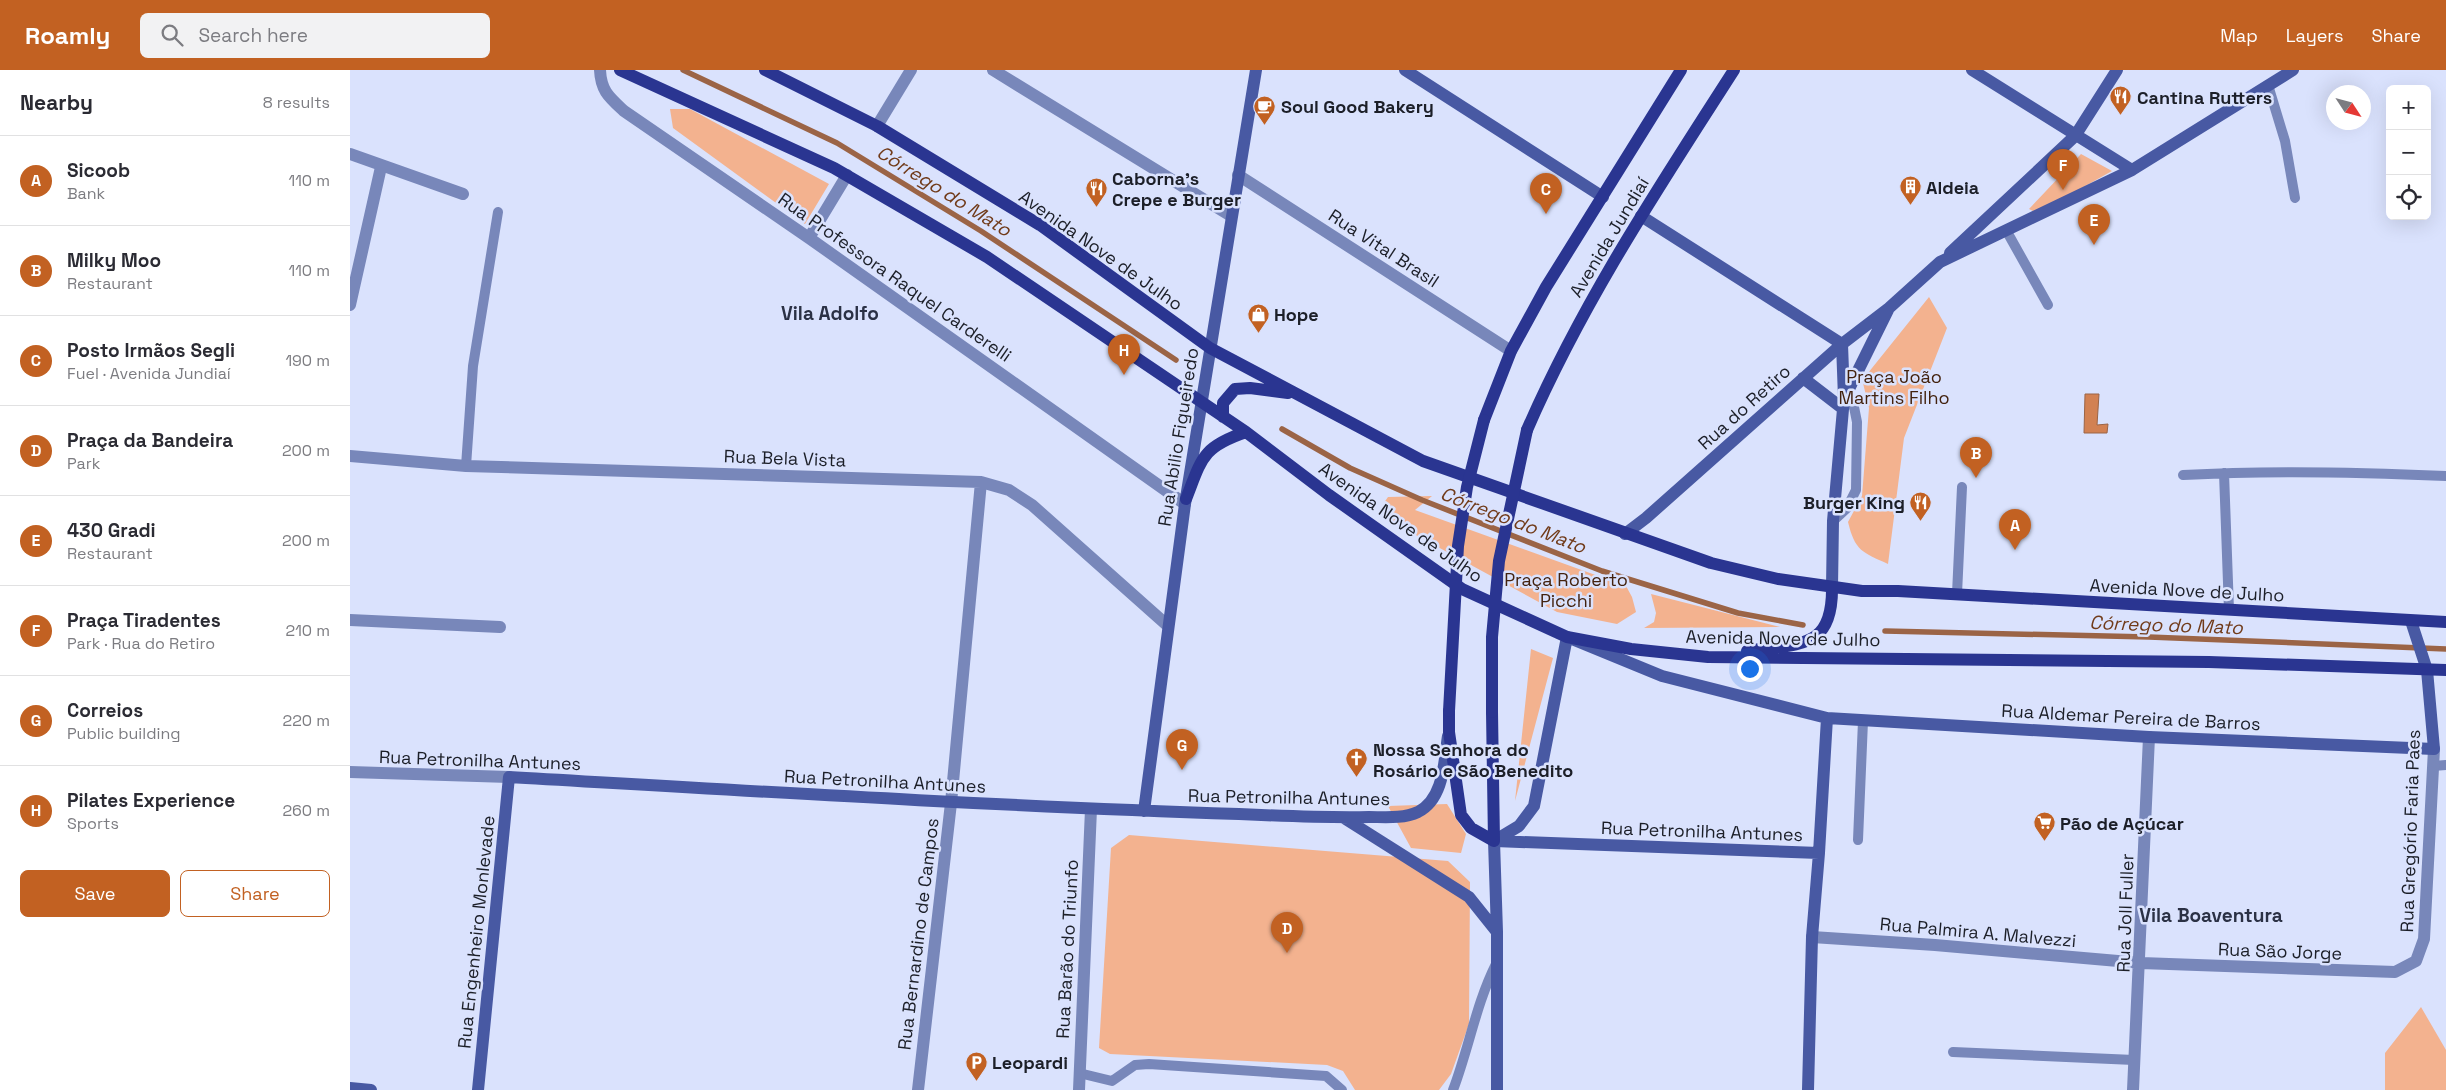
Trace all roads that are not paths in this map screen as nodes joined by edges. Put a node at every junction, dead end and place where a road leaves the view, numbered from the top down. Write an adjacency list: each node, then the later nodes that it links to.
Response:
1 (600, 70): 28 (street, Rua Professora Raquel Carderelli)
2 (620, 70): 20 (main road, Avenida Nove de Julho)
3 (764, 70): 14 (main road, Avenida Nove de Julho)
4 (911, 70): 14 (street)
5 (993, 70): 25 (street)
6 (1256, 70): 19 (street, Rua Abilio Figueiredo)
7 (1405, 70): 22 (street)
8 (1681, 70): 22 (main road, Avenida Jundiaí)
9 (1734, 70): 26 (main road, Avenida Jundiaí)
10 (1972, 70): 15 (street)
11 (2117, 70): 15 (street)
12 (2293, 70): 13 (street, Rua do Retiro)
13 (2268, 85): 18 (street, Rua do Retiro); 23 (lane)
14 (877, 126): 34 (main road, Avenida Nove de Julho)
15 (2075, 136): 18 (street); 29 (street)
16 (350, 154): 17 (street)
17 (381, 167): 21 (street); 30 (street)
18 (2132, 170): 27 (street, Rua do Retiro)
19 (1238, 174): 25 (street, Rua Abilio Figueiredo); 35 (street, Rua Vital Brasil)
20 (847, 175): 28 (street); 38 (main road, Avenida Nove de Julho)
21 (463, 194)
22 (1603, 197): 35 (main road, Avenida Jundiaí)
23 (2295, 198)
24 (498, 212): 43 (lane)
25 (1231, 216): 34 (street, Rua Abilio Figueiredo)
26 (1641, 216): 33 (street); 77 (main road, Avenida Jundiaí, bridge)
27 (2006, 230): 29 (street, Rua do Retiro); 31 (lane)
28 (809, 238): 49 (street, Rua Professora Raquel Carderelli)
29 (1940, 262): 32 (street, Rua do Retiro)
30 (350, 305)
31 (2048, 305)
32 (1889, 308): 33 (street, Rua do Retiro); 39 (street, Rua do Retiro)
33 (1842, 344): 36 (street, Rua do Retiro); 39 (street)
34 (1210, 348): 37 (main road, Avenida Nove de Julho); 38 (street, Rua Abilio Figueiredo)
35 (1511, 351): 66 (main road, Avenida Jundiaí, bridge)
36 (1803, 378): 39 (street); 51 (street, Rua do Retiro)
37 (1295, 394): 40 (main road); 51 (main road, Avenida Nove de Julho)
38 (1200, 403): 40 (main road, Avenida Nove de Julho); 49 (street, Rua Abilio Figueiredo)
39 (1843, 403): 50 (street); 50 (lane)
40 (1223, 418): 41 (main road, Avenida Nove de Julho)
41 (1246, 432): 49 (main road); 60 (main road, Avenida Nove de Julho)
42 (350, 456): 43 (street, Rua Bela Vista)
43 (466, 466): 47 (street, Rua Bela Vista)
44 (2224, 473): 45 (lane); 46 (lane); 54 (lane)
45 (2183, 475)
46 (2446, 476)
47 (981, 482): 58 (street, Rua Bela Vista); 72 (street, Rua Bernardino de Campos)
48 (1962, 487): 53 (lane)
49 (1186, 501): 58 (street, Rua Abilio Figueiredo)
50 (1833, 521): 52 (street)
51 (1625, 534): 52 (main road, Avenida Nove de Julho)
52 (1832, 587): 53 (main road, Avenida Nove de Julho); 61 (main road)
53 (1957, 594): 54 (main road, Avenida Nove de Julho)
54 (2229, 610): 56 (main road, Avenida Nove de Julho)
55 (350, 620): 59 (street)
56 (2411, 621): 57 (main road, Avenida Nove de Julho); 62 (street, Rua Gregório Faria Paes)
57 (2446, 622)
58 (1168, 626): 74 (street, Rua Abilio Figueiredo)
59 (500, 627)
60 (1566, 637): 61 (main road, Avenida Nove de Julho); 64 (street, Rua Aldemar Pereira de Barros); 77 (street)
61 (1708, 657): 62 (main road, Avenida Nove de Julho)
62 (2426, 668): 63 (main road, Avenida Nove de Julho); 68 (street, Rua Gregório Faria Paes)
63 (2446, 670)
64 (1827, 718): 65 (street, Rua Aldemar Pereira de Barros); 78 (street)
65 (1863, 721): 67 (street, Rua Aldemar Pereira de Barros); 76 (lane)
66 (1449, 732): 75 (street, Rua Petronilha Antunes); 77 (main road, Avenida Jundiaí)
67 (2149, 737): 68 (street, Rua Aldemar Pereira de Barros); 83 (street, Rua Joll Fuller)
68 (2434, 749): 69 (street, Rua Gregório Faria Paes)
69 (2440, 765): 81 (street, Rua Gregório Faria Paes)
70 (350, 772): 71 (street, Rua Petronilha Antunes)
71 (509, 777): 72 (street, Rua Petronilha Antunes); 90 (street, Rua Engenheiro Monlevade)
72 (951, 803): 73 (street, Rua Petronilha Antunes); 91 (street, Rua Bernardino de Campos)
73 (1091, 809): 74 (street, Rua Petronilha Antunes); 86 (street, Rua Barão do Triunfo)
74 (1144, 811): 75 (street, Rua Petronilha Antunes)
75 (1344, 818): 79 (street)
76 (1858, 840)
77 (1494, 841): 78 (street, Rua Petronilha Antunes); 79 (street)
78 (1820, 854): 80 (street)
79 (1497, 932): 82 (street)
80 (1812, 937): 83 (street, Rua Palmira A. Malvezzi); 96 (street)
81 (2416, 961): 83 (street, Rua São Jorge)
82 (1498, 962): 94 (lane); 95 (street)
83 (2141, 963): 85 (street, Rua Joll Fuller)
84 (1953, 1052): 85 (lane)
85 (2134, 1060): 97 (street, Rua Joll Fuller)
86 (1080, 1073): 87 (lane); 92 (street, Rua Barão do Triunfo)
87 (1112, 1086): 93 (lane)
88 (350, 1088): 89 (street)
89 (371, 1090)
90 (478, 1090)
91 (918, 1090)
92 (1080, 1090)
93 (1342, 1090)
94 (1453, 1090)
95 (1497, 1090)
96 (1808, 1090)
97 (2133, 1090)

